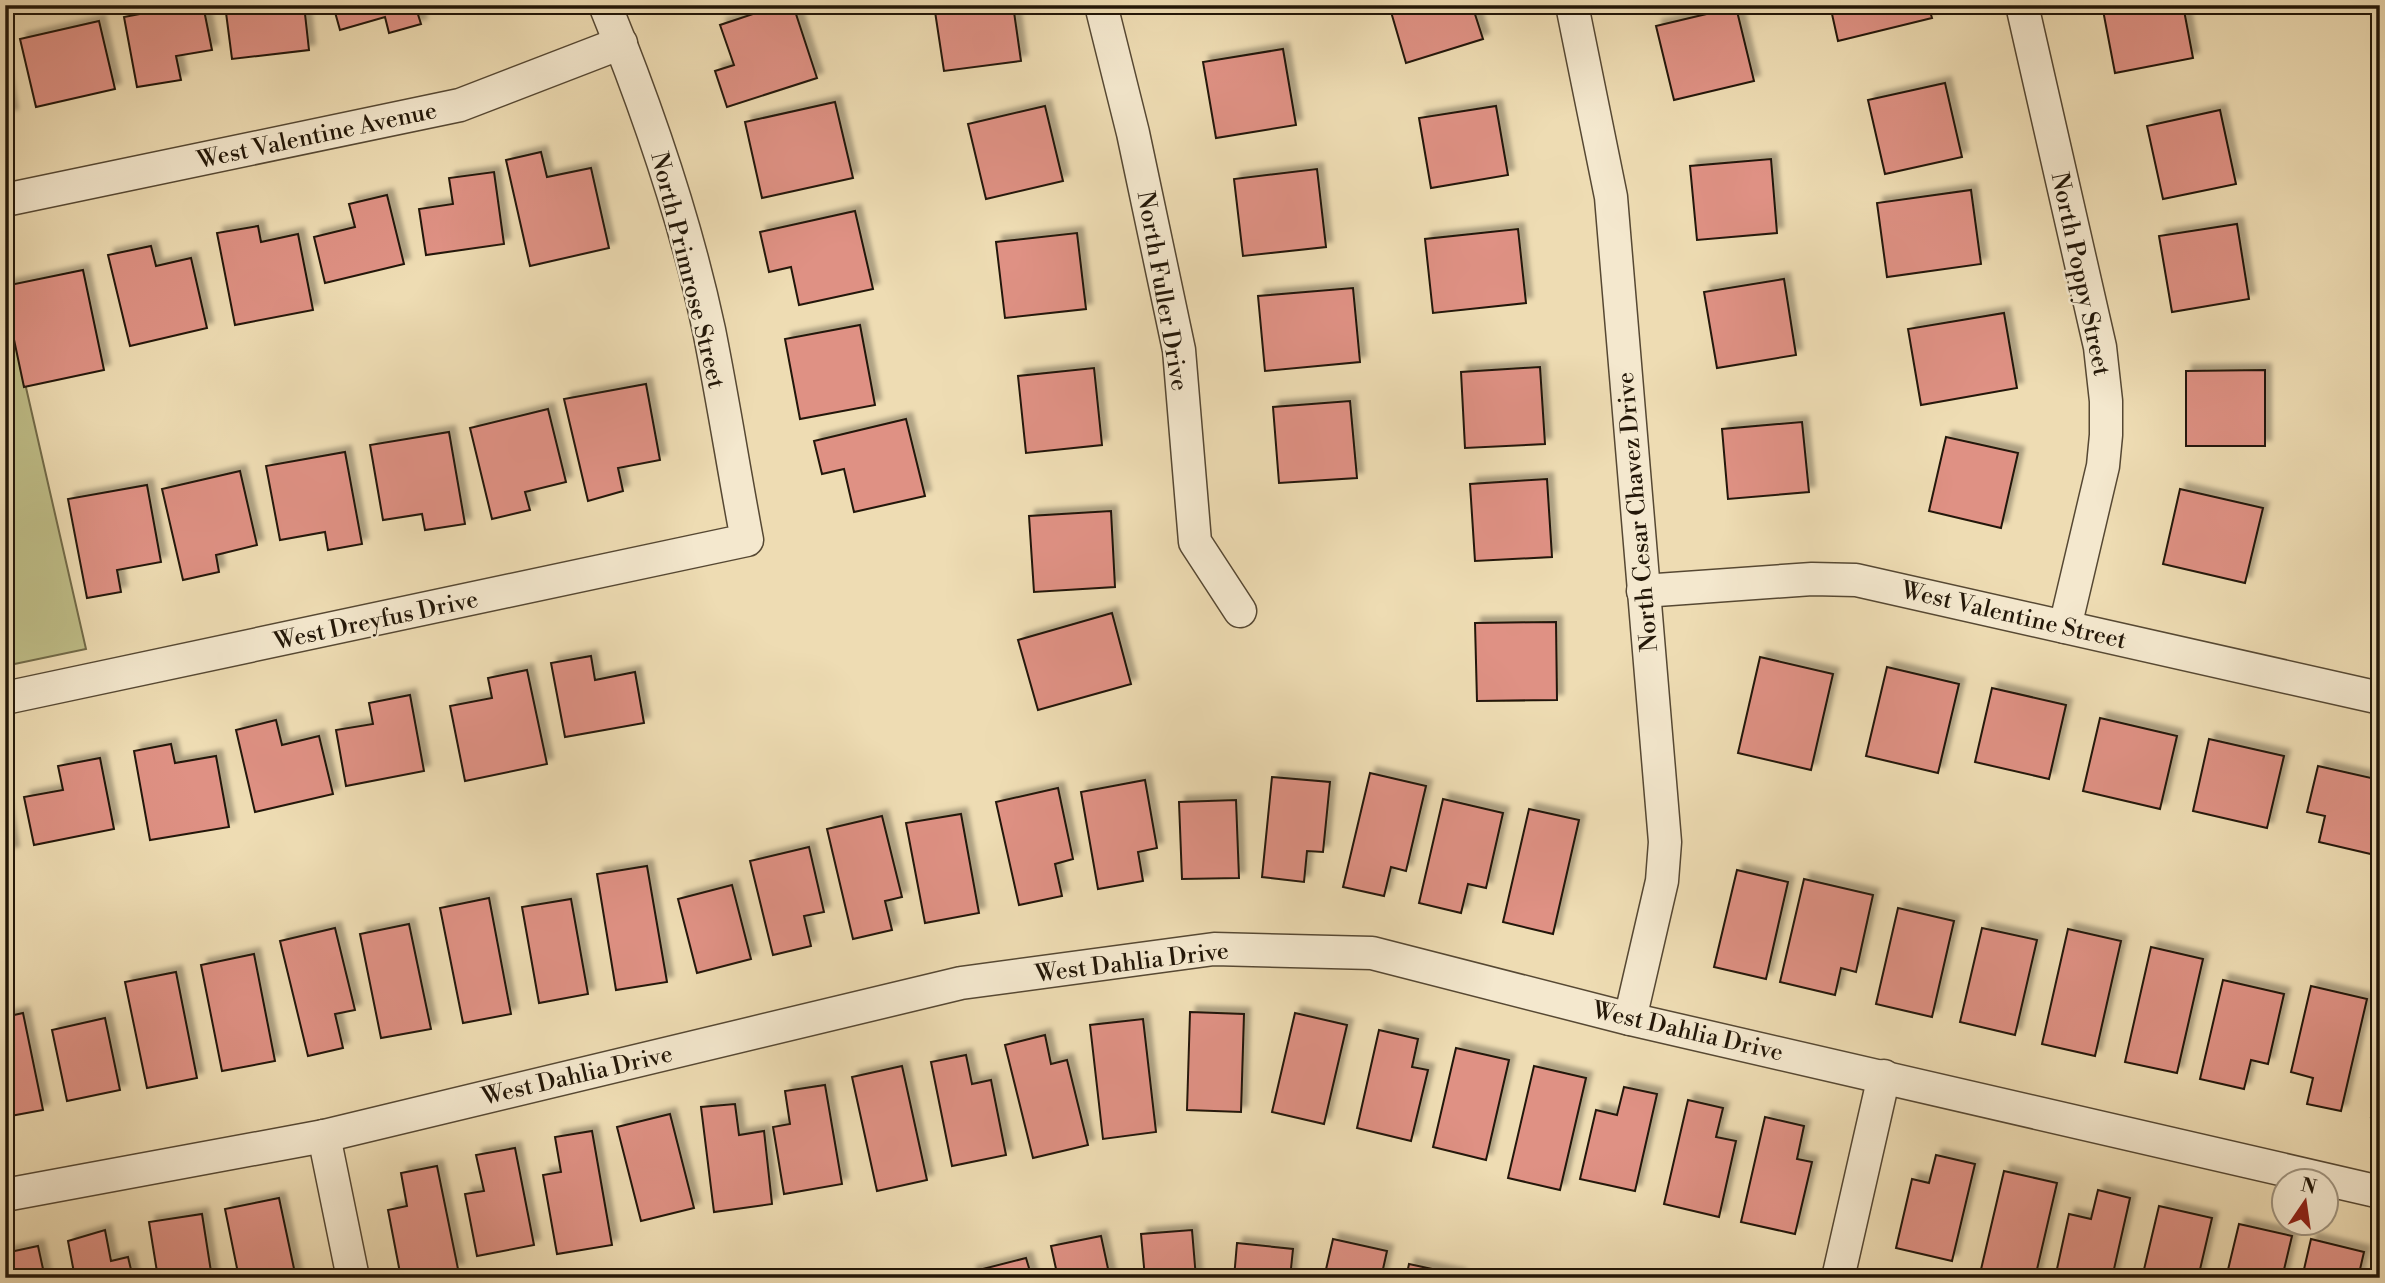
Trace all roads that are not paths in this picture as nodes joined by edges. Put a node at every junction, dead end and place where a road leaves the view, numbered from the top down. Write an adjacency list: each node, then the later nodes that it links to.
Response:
1 (605, 5): 5 (street, North Primrose Street)
2 (1101, 5): 9 (street, North Fuller Drive)
3 (1572, 5): 8 (street, North Cesar Chavez Drive)
4 (2022, 5): 10 (street, North Poppy Street)
5 (621, 43): 6 (street, West Valentine Avenue); 7 (street, North Primrose Street)
6 (5, 200)
7 (747, 540): 11 (street, West Dreyfus Drive)
8 (1643, 591): 10 (street, West Valentine Street); 13 (street, North Cesar Chavez Drive)
9 (1240, 611)
10 (2065, 627): 12 (street, West Valentine Street)
11 (5, 698)
12 (2380, 698)
13 (1630, 1019): 14 (street, West Dahlia Drive); 15 (street, West Dahlia Drive)
14 (1884, 1076): 16 (street, West Dahlia Drive); 19 (street)
15 (324, 1136): 17 (street, West Dahlia Drive); 18 (street)
16 (2380, 1192)
17 (5, 1195)
18 (353, 1278)
19 (1838, 1278)

